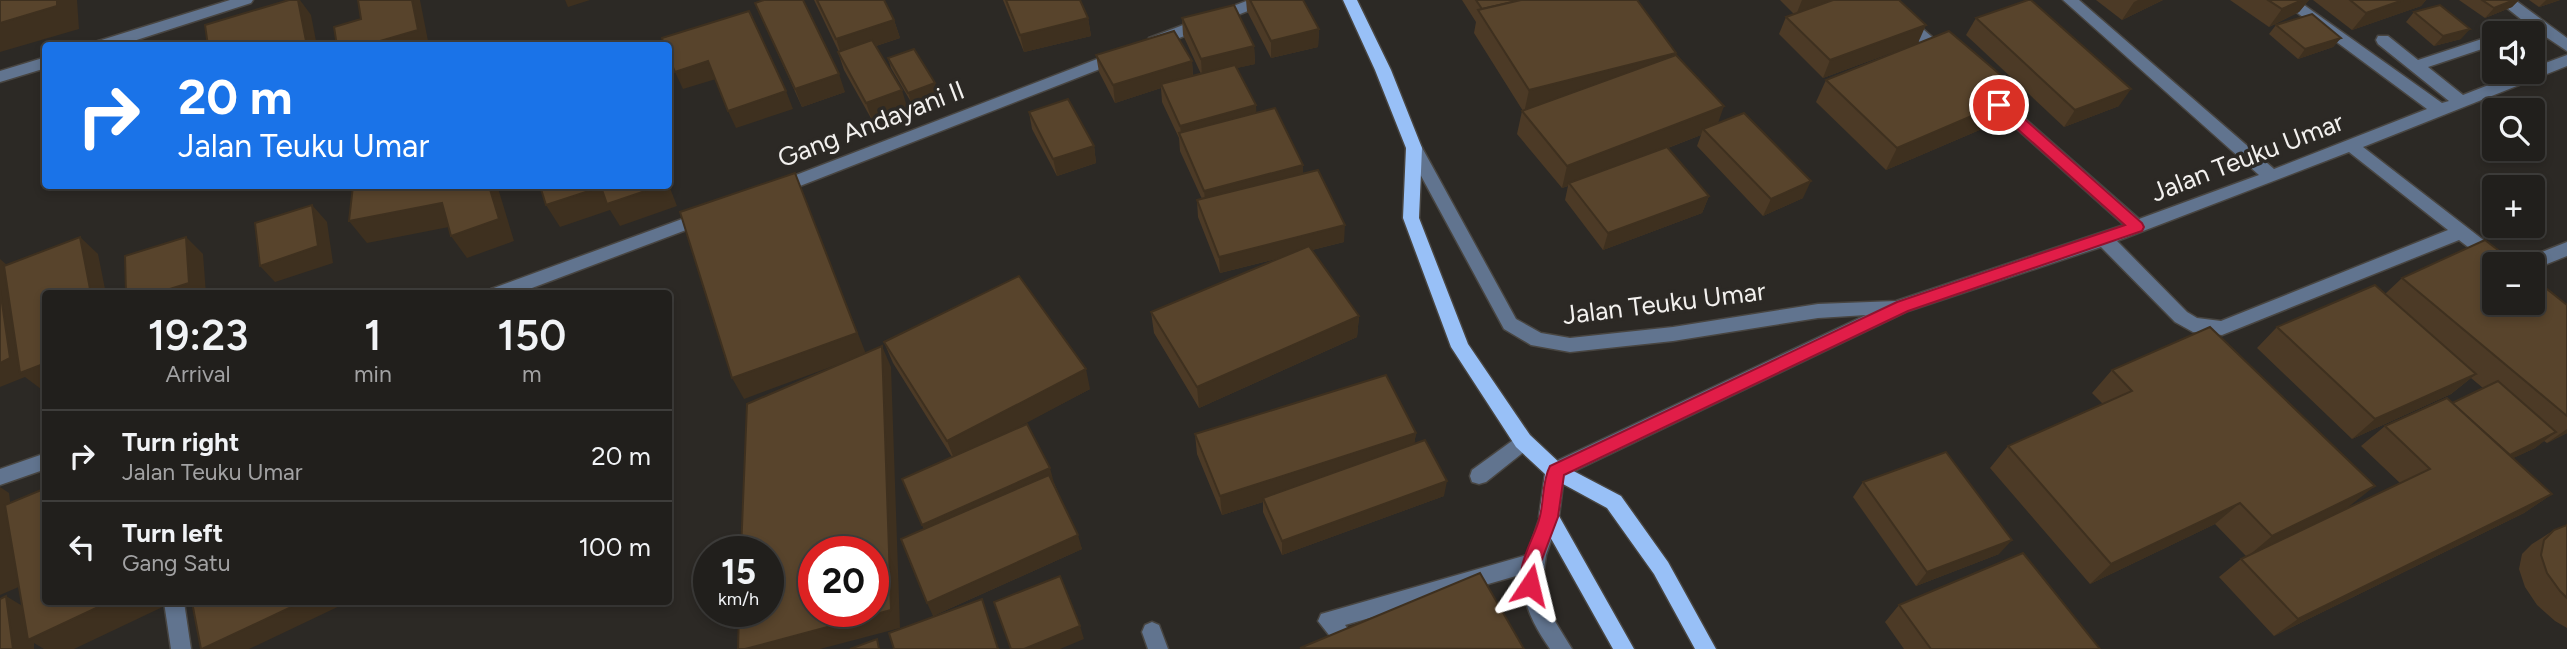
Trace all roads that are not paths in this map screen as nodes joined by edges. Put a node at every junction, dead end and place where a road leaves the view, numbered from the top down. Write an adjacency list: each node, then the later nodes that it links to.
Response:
1 (246, 0): 12 (street)
2 (1264, 0): 26 (street, Gang Andayani II)
3 (1350, 0): 24 (main road)
4 (1881, 0): 17 (street)
5 (2070, 0): 25 (street)
6 (2287, 0): 22 (street)
7 (2514, 1): 8 (street); 10 (street)
8 (2535, 21)
9 (2545, 30): 14 (street)
10 (2567, 31)
11 (2383, 40): 18 (street)
12 (113, 42)
13 (2482, 44): 18 (street)
14 (2567, 46)
15 (2567, 60): 21 (street, Jalan Teuku Umar)
16 (42, 63): 19 (street)
17 (1953, 64)
18 (2415, 66): 21 (street)
19 (0, 76)
20 (1983, 91): 28 (street)
21 (2461, 102): 22 (street, Jalan Teuku Umar)
22 (2440, 110): 23 (street, Jalan Teuku Umar)
23 (2350, 145): 25 (street, Jalan Teuku Umar); 29 (street)
24 (1414, 148): 35 (street, Jalan Teuku Umar); 36 (main road)
25 (2270, 175): 28 (street, Jalan Teuku Umar)
26 (757, 196)
27 (718, 211): 34 (street)
28 (2137, 227): 30 (street, Jalan Teuku Umar)
29 (2460, 232): 30 (street); 32 (street)
30 (2104, 239): 35 (street, Jalan Teuku Umar)
31 (2567, 249): 33 (street)
32 (2486, 252)
33 (2545, 258)
34 (508, 290)
35 (1902, 306): 38 (street, Jalan Teuku Umar)
36 (1523, 440): 38 (main road); 39 (street)
37 (42, 462): 40 (street)
38 (1556, 471): 41 (main road); 48 (main road)
39 (1479, 476)
40 (0, 477)
41 (1549, 517): 42 (street); 47 (main road)
42 (1532, 562): 45 (street); 46 (street)
43 (174, 605): 44 (street)
44 (181, 649)
45 (1353, 649)
46 (1562, 649)
47 (1624, 649)
48 (1706, 649)

